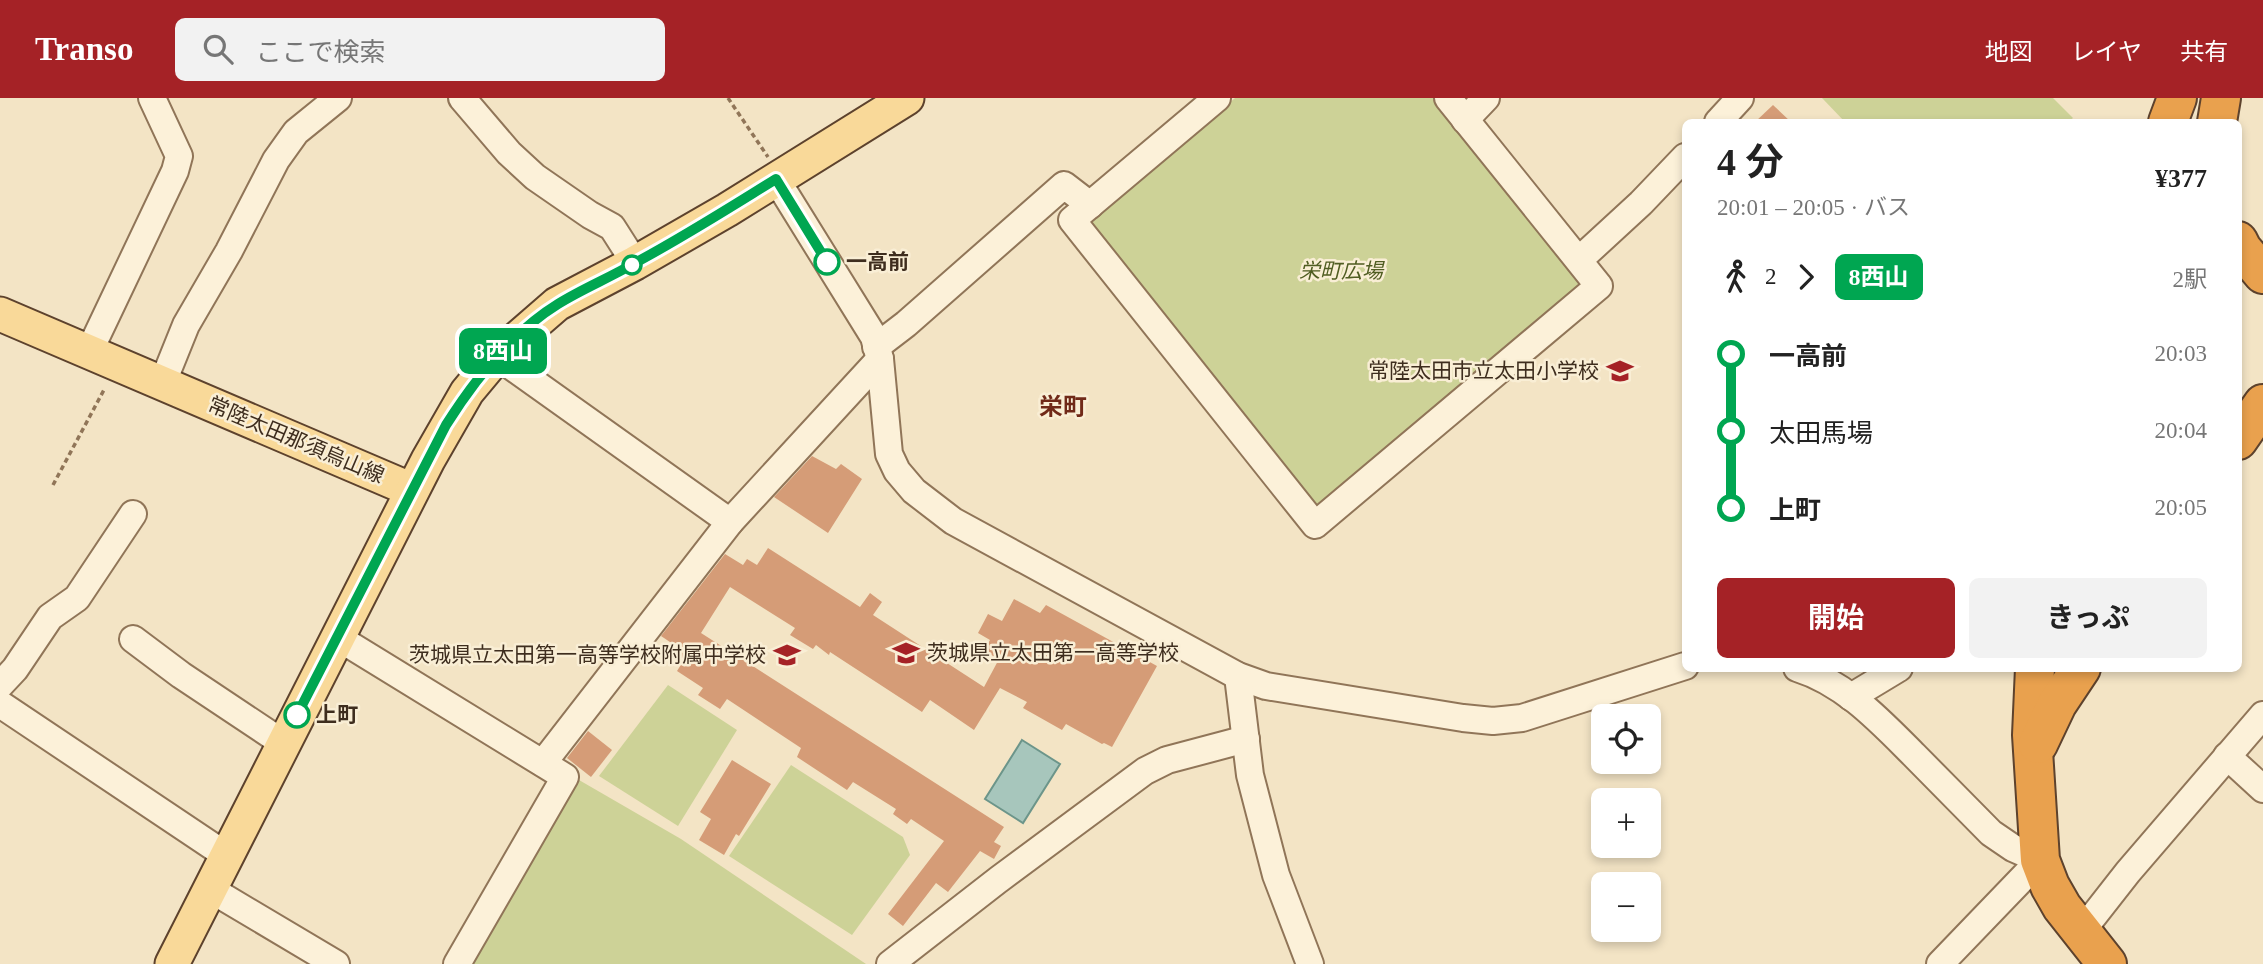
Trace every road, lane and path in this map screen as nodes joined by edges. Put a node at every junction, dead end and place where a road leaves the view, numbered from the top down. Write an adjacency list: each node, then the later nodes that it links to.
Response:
1 (152, 98): 24 (street)
2 (338, 98): 28 (street)
3 (462, 98): 21 (street)
4 (728, 98): 17 (path)
5 (907, 98): 17 (main road)
6 (1217, 98): 18 (street)
7 (1448, 98): 15 (street)
8 (1486, 98): 15 (street)
9 (1740, 98): 12 (street)
10 (2177, 98): 13 (highway)
11 (2221, 98): 14 (highway)
12 (1721, 119)
13 (2169, 119)
14 (2218, 119)
15 (1465, 120): 20 (street)
16 (1682, 160): 20 (street)
17 (779, 177): 21 (main road); 25 (street)
18 (1090, 205): 20 (street); 25 (street)
19 (2242, 249): 22 (highway)
20 (1579, 260)
21 (635, 263): 26 (main road)
22 (2263, 274)
23 (0, 314): 24 (main road, 常陸太田那須烏山線)
24 (89, 352): 28 (main road, 常陸太田那須烏山線)
25 (878, 353): 34 (street); 41 (street)
26 (497, 356): 32 (main road); 34 (street)
27 (111, 380): 31 (path)
28 (163, 382): 32 (main road, 常陸太田那須烏山線)
29 (2263, 404): 30 (highway)
30 (2242, 434)
31 (53, 485)
32 (412, 490): 35 (main road, 常陸太田那須烏山線)
33 (133, 514): 42 (street)
34 (730, 522): 50 (street)
35 (337, 637): 48 (main road, 常陸太田那須烏山線); 50 (street)
36 (132, 639): 48 (street)
37 (1682, 667): 41 (street)
38 (1806, 672): 44 (street)
39 (1892, 672): 44 (street)
40 (2074, 672): 43 (highway)
41 (1238, 676): 47 (street)
42 (0, 685)
43 (2042, 689): 53 (highway)
44 (1851, 697): 53 (street)
45 (0, 704): 52 (street)
46 (2263, 715): 49 (street)
47 (1246, 738): 56 (street); 60 (street)
48 (283, 743): 52 (main road, 常陸太田那須烏山線)
49 (2227, 756): 51 (street); 55 (street)
50 (544, 762): 59 (street)
51 (2263, 789)
52 (227, 856): 54 (main road, 常陸太田那須烏山線)
53 (2040, 860): 55 (highway); 61 (street)
54 (210, 889): 57 (main road, 常陸太田那須烏山線); 58 (street)
55 (2081, 932): 62 (highway)
56 (894, 963)
57 (172, 964)
58 (336, 964)
59 (457, 964)
60 (1310, 964)
61 (1940, 964)
62 (2107, 964)

